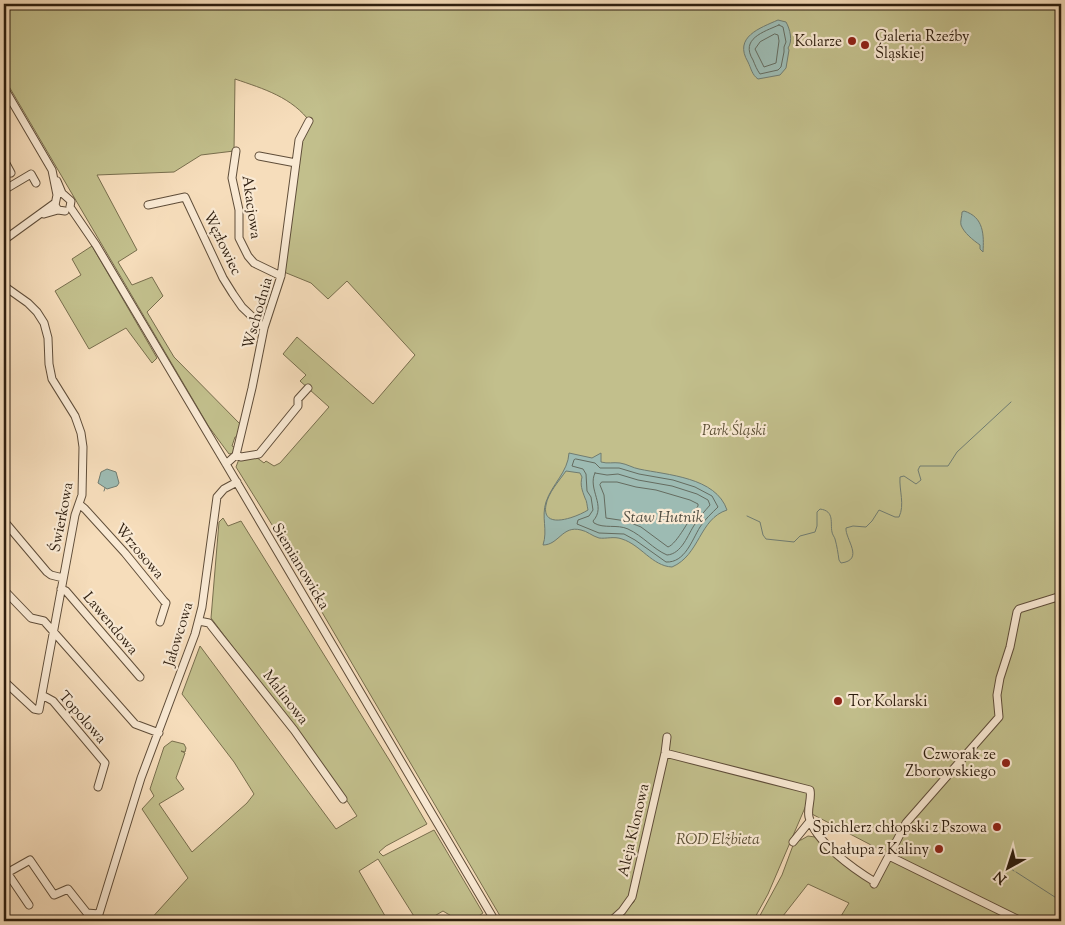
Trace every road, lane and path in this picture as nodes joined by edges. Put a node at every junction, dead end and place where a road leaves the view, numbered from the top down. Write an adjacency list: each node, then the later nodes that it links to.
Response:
1 (4, 88): 10 (street, Siemianowicka)
2 (310, 121): 6 (street, Wschodnia)
3 (236, 151): 13 (street, Akacjowa)
4 (259, 156): 6 (street)
5 (4, 160): 7 (street)
6 (296, 163): 13 (street, Wschodnia)
7 (11, 173)
8 (36, 183): 9 (street)
9 (4, 190)
10 (61, 204): 12 (street); 18 (street, Siemianowicka)
11 (148, 205): 15 (street, Węzłowiec)
12 (4, 240)
13 (281, 276): 15 (street, Wschodnia)
14 (4, 286): 20 (street, Świerkowa)
15 (264, 328): 17 (street, Wschodnia)
16 (308, 388): 17 (street)
17 (236, 455): 18 (street)
18 (226, 464): 19 (street, Siemianowicka)
19 (237, 482): 26 (street, Jałowcowa); 42 (street, Siemianowicka)
20 (79, 504): 22 (street, Świerkowa); 27 (street, Wrzosowa)
21 (4, 521): 22 (street)
22 (63, 578): 23 (street, Świerkowa)
23 (61, 589): 28 (street, Świerkowa); 29 (street, Lawendowa)
24 (4, 590): 28 (street)
25 (1061, 596): 39 (street)
26 (199, 621): 32 (street, Jałowcowa); 36 (street, Malinowa)
27 (160, 622)
28 (53, 632): 31 (street, Świerkowa); 32 (street)
29 (140, 677)
30 (4, 681): 31 (street, Świerkowa)
31 (42, 695): 35 (street, Topolowa)
32 (159, 733): 40 (street, Jałowcowa)
33 (667, 738): 34 (street, Aleja Klonowa)
34 (665, 753): 37 (street); 43 (street, Aleja Klonowa)
35 (98, 787)
36 (343, 800)
37 (810, 821): 38 (street); 39 (street)
38 (793, 842)
39 (889, 856): 44 (street)
40 (5, 870): 41 (street)
41 (29, 905)
42 (495, 921)
43 (611, 921)
44 (1021, 921)

